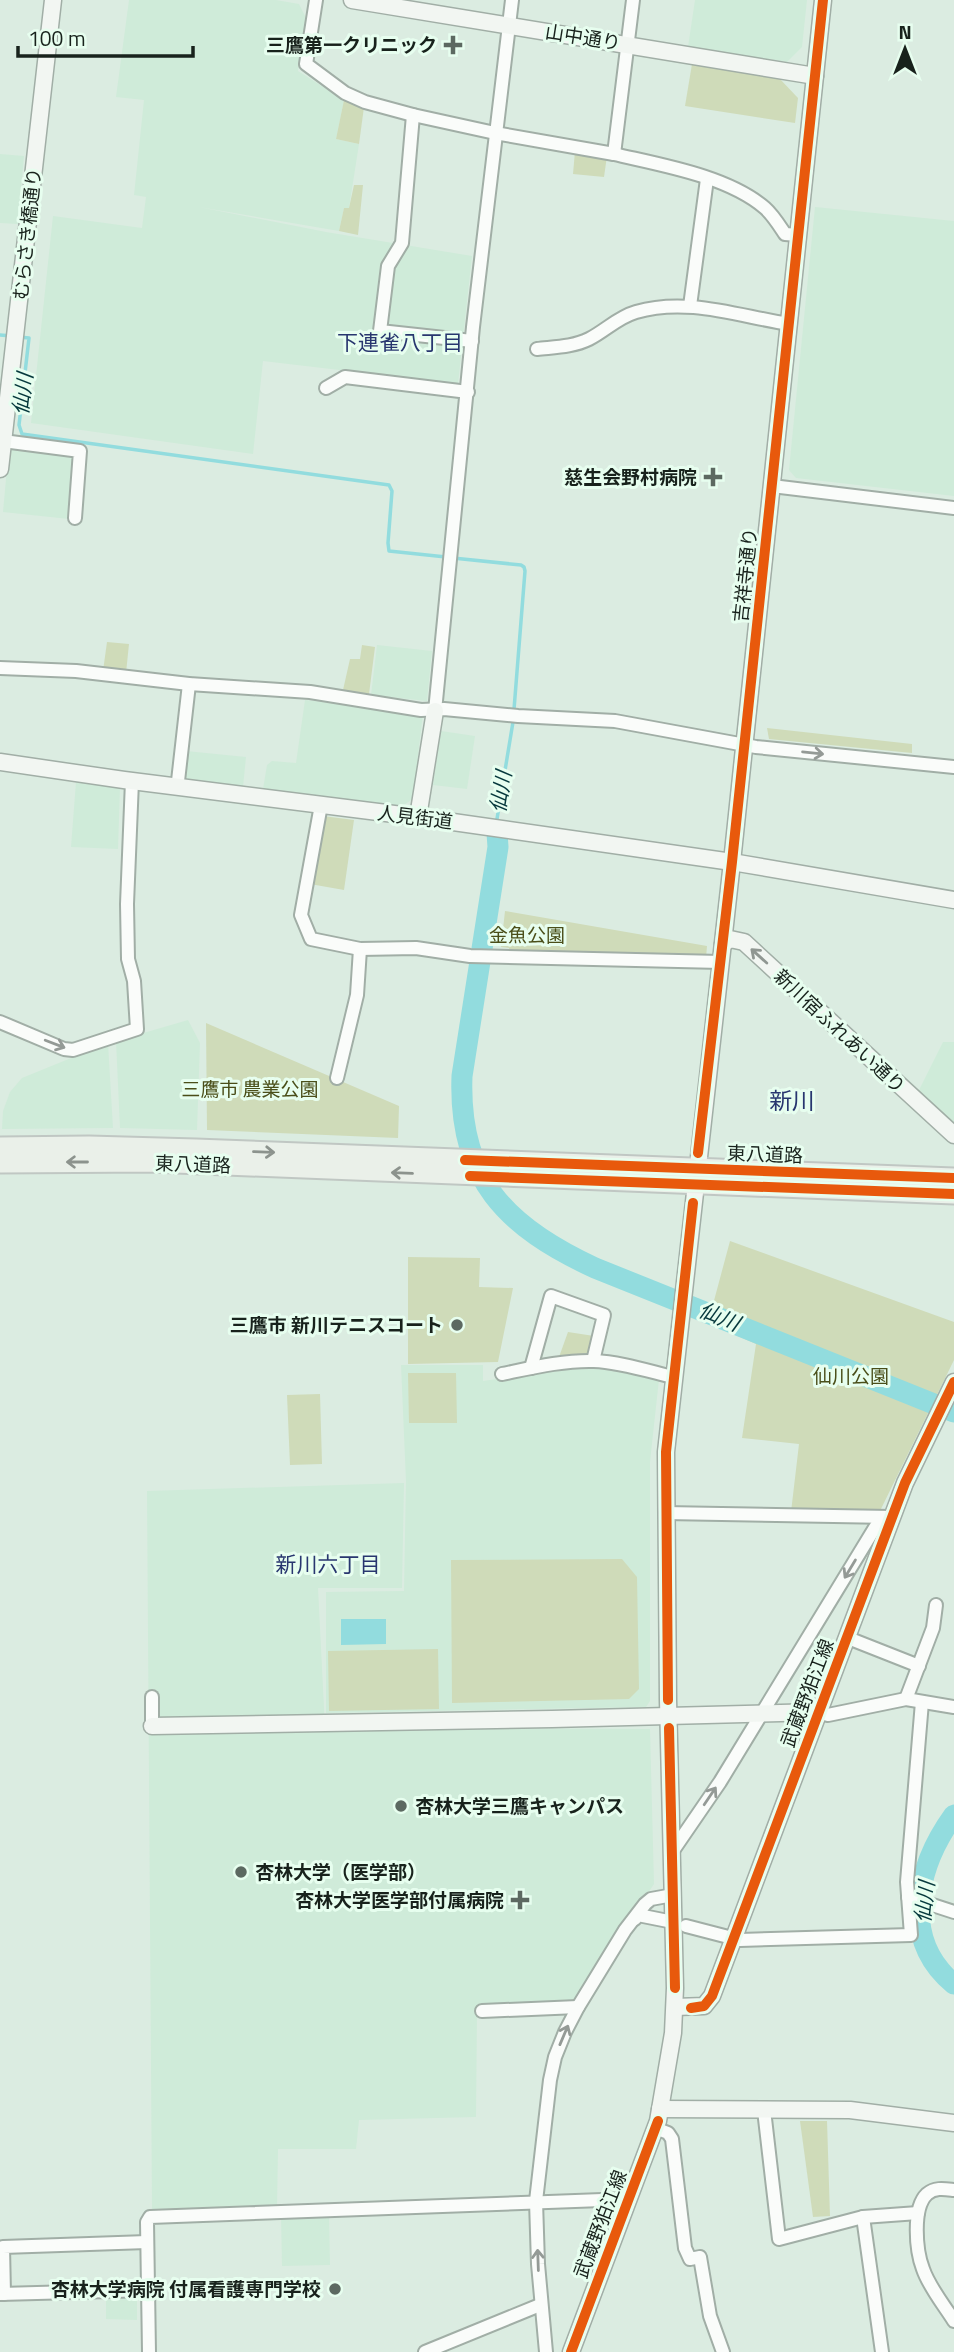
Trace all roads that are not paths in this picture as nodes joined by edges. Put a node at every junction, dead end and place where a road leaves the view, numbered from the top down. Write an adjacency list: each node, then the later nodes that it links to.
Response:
1 (53, 0): 21 (main road, むらさき橋通り)
2 (316, 0): 10 (street)
3 (352, 0): 7 (main road, 山中通り)
4 (512, 0): 7 (street)
5 (633, 0): 8 (street)
6 (823, 0): 9 (main road, 吉祥寺通り)
7 (508, 25): 8 (main road, 山中通り); 11 (street)
8 (628, 44): 9 (main road, 山中通り); 12 (street)
9 (815, 76): 14 (main road, 吉祥寺通り)
10 (412, 115): 11 (street); 17 (street)
11 (495, 133): 12 (street); 17 (street)
12 (614, 154): 13 (street)
13 (706, 179): 14 (street); 15 (street)
14 (798, 235): 16 (main road, 吉祥寺通り)
15 (690, 306): 16 (street); 18 (street)
16 (789, 324): 23 (main road, 吉祥寺通り)
17 (472, 341): 20 (street)
18 (537, 349)
19 (326, 388): 20 (street)
20 (468, 392): 28 (street)
21 (3, 441): 22 (main road, むらさき橋通り); 25 (street)
22 (0, 468)
23 (772, 486): 24 (street); 29 (main road, 吉祥寺通り)
24 (954, 508)
25 (75, 518)
26 (0, 668): 27 (street)
27 (190, 684): 28 (street); 33 (street)
28 (435, 710): 29 (street); 35 (main road)
29 (745, 745): 31 (street, one-way to 31); 36 (main road, 吉祥寺通り)
30 (0, 762): 32 (main road, 人見街道)
31 (954, 767)
32 (132, 781): 34 (main road, 人見街道); 41 (street, one-way to 32)
33 (178, 781)
34 (321, 805): 35 (main road, 人見街道); 39 (street)
35 (418, 817): 36 (main road, 人見街道)
36 (732, 862): 37 (main road, 人見街道); 38 (main road, 吉祥寺通り)
37 (954, 900)
38 (723, 944): 40 (main road, 吉祥寺通り); 43 (main road, 新川宿ふれあい通り, one-way to 38)
39 (360, 949): 40 (street); 42 (street)
40 (715, 962): 47 (main road, 吉祥寺通り)
41 (0, 1022)
42 (337, 1078)
43 (954, 1135)
44 (0, 1147): 46 (main road, 東八道路, one-way to 46)
45 (0, 1163): 46 (main road, 東八道路, one-way to 45)
46 (468, 1168): 47 (main road, 東八道路)
47 (696, 1177): 48 (main road, 東八道路); 49 (main road, 東八道路); 53 (main road, 武蔵野狛江線)
48 (954, 1178)
49 (954, 1194)
50 (593, 1361): 51 (street); 51 (street); 53 (street)
51 (531, 1368): 52 (street)
52 (502, 1374)
53 (673, 1377): 55 (main road, 武蔵野狛江線)
54 (951, 1389): 56 (main road, 武蔵野狛江線)
55 (665, 1513): 56 (street); 66 (main road, 武蔵野狛江線)
56 (892, 1517): 58 (main road, 武蔵野狛江線); 65 (street, one-way to 65)
57 (936, 1605): 59 (street)
58 (848, 1638): 59 (street); 64 (main road, 武蔵野狛江線)
59 (919, 1666): 61 (street)
60 (152, 1697): 67 (street)
61 (906, 1699): 62 (street); 64 (street)
62 (922, 1702): 63 (street); 70 (street)
63 (954, 1707)
64 (818, 1712): 65 (main road); 74 (main road, 武蔵野狛江線)
65 (763, 1713): 66 (main road); 68 (street, one-way to 65)
66 (669, 1716): 67 (main road); 68 (main road, 武蔵野狛江線)
67 (152, 1726)
68 (672, 1852): 69 (main road, 武蔵野狛江線)
69 (673, 1895): 72 (street); 73 (main road, 武蔵野狛江線)
70 (908, 1897): 71 (street); 74 (street)
71 (954, 1912)
72 (635, 1919): 73 (street); 75 (street)
73 (680, 1924): 74 (street); 76 (main road, 武蔵野狛江線)
74 (732, 1940): 76 (main road, 武蔵野狛江線)
75 (578, 2007): 77 (street); 84 (street, one-way to 75)
76 (675, 2007): 78 (main road, 武蔵野狛江線)
77 (482, 2011)
78 (660, 2109): 79 (main road); 81 (main road, 武蔵野狛江線)
79 (764, 2110): 80 (main road); 86 (street)
80 (954, 2123)
81 (655, 2128): 83 (main road, 武蔵野狛江線); 96 (street)
82 (954, 2190): 85 (street)
83 (629, 2199): 84 (street); 95 (main road, 武蔵野狛江線)
84 (536, 2202): 87 (street); 90 (street, one-way to 84)
85 (918, 2213): 86 (street); 91 (street)
86 (863, 2217): 97 (street)
87 (147, 2242): 88 (street); 89 (street)
88 (148, 2290): 89 (street); 92 (street)
89 (2, 2294)
90 (540, 2305): 93 (street); 94 (street)
91 (954, 2322)
92 (149, 2352)
93 (425, 2352)
94 (546, 2352)
95 (571, 2352)
96 (723, 2352)
97 (882, 2352)

